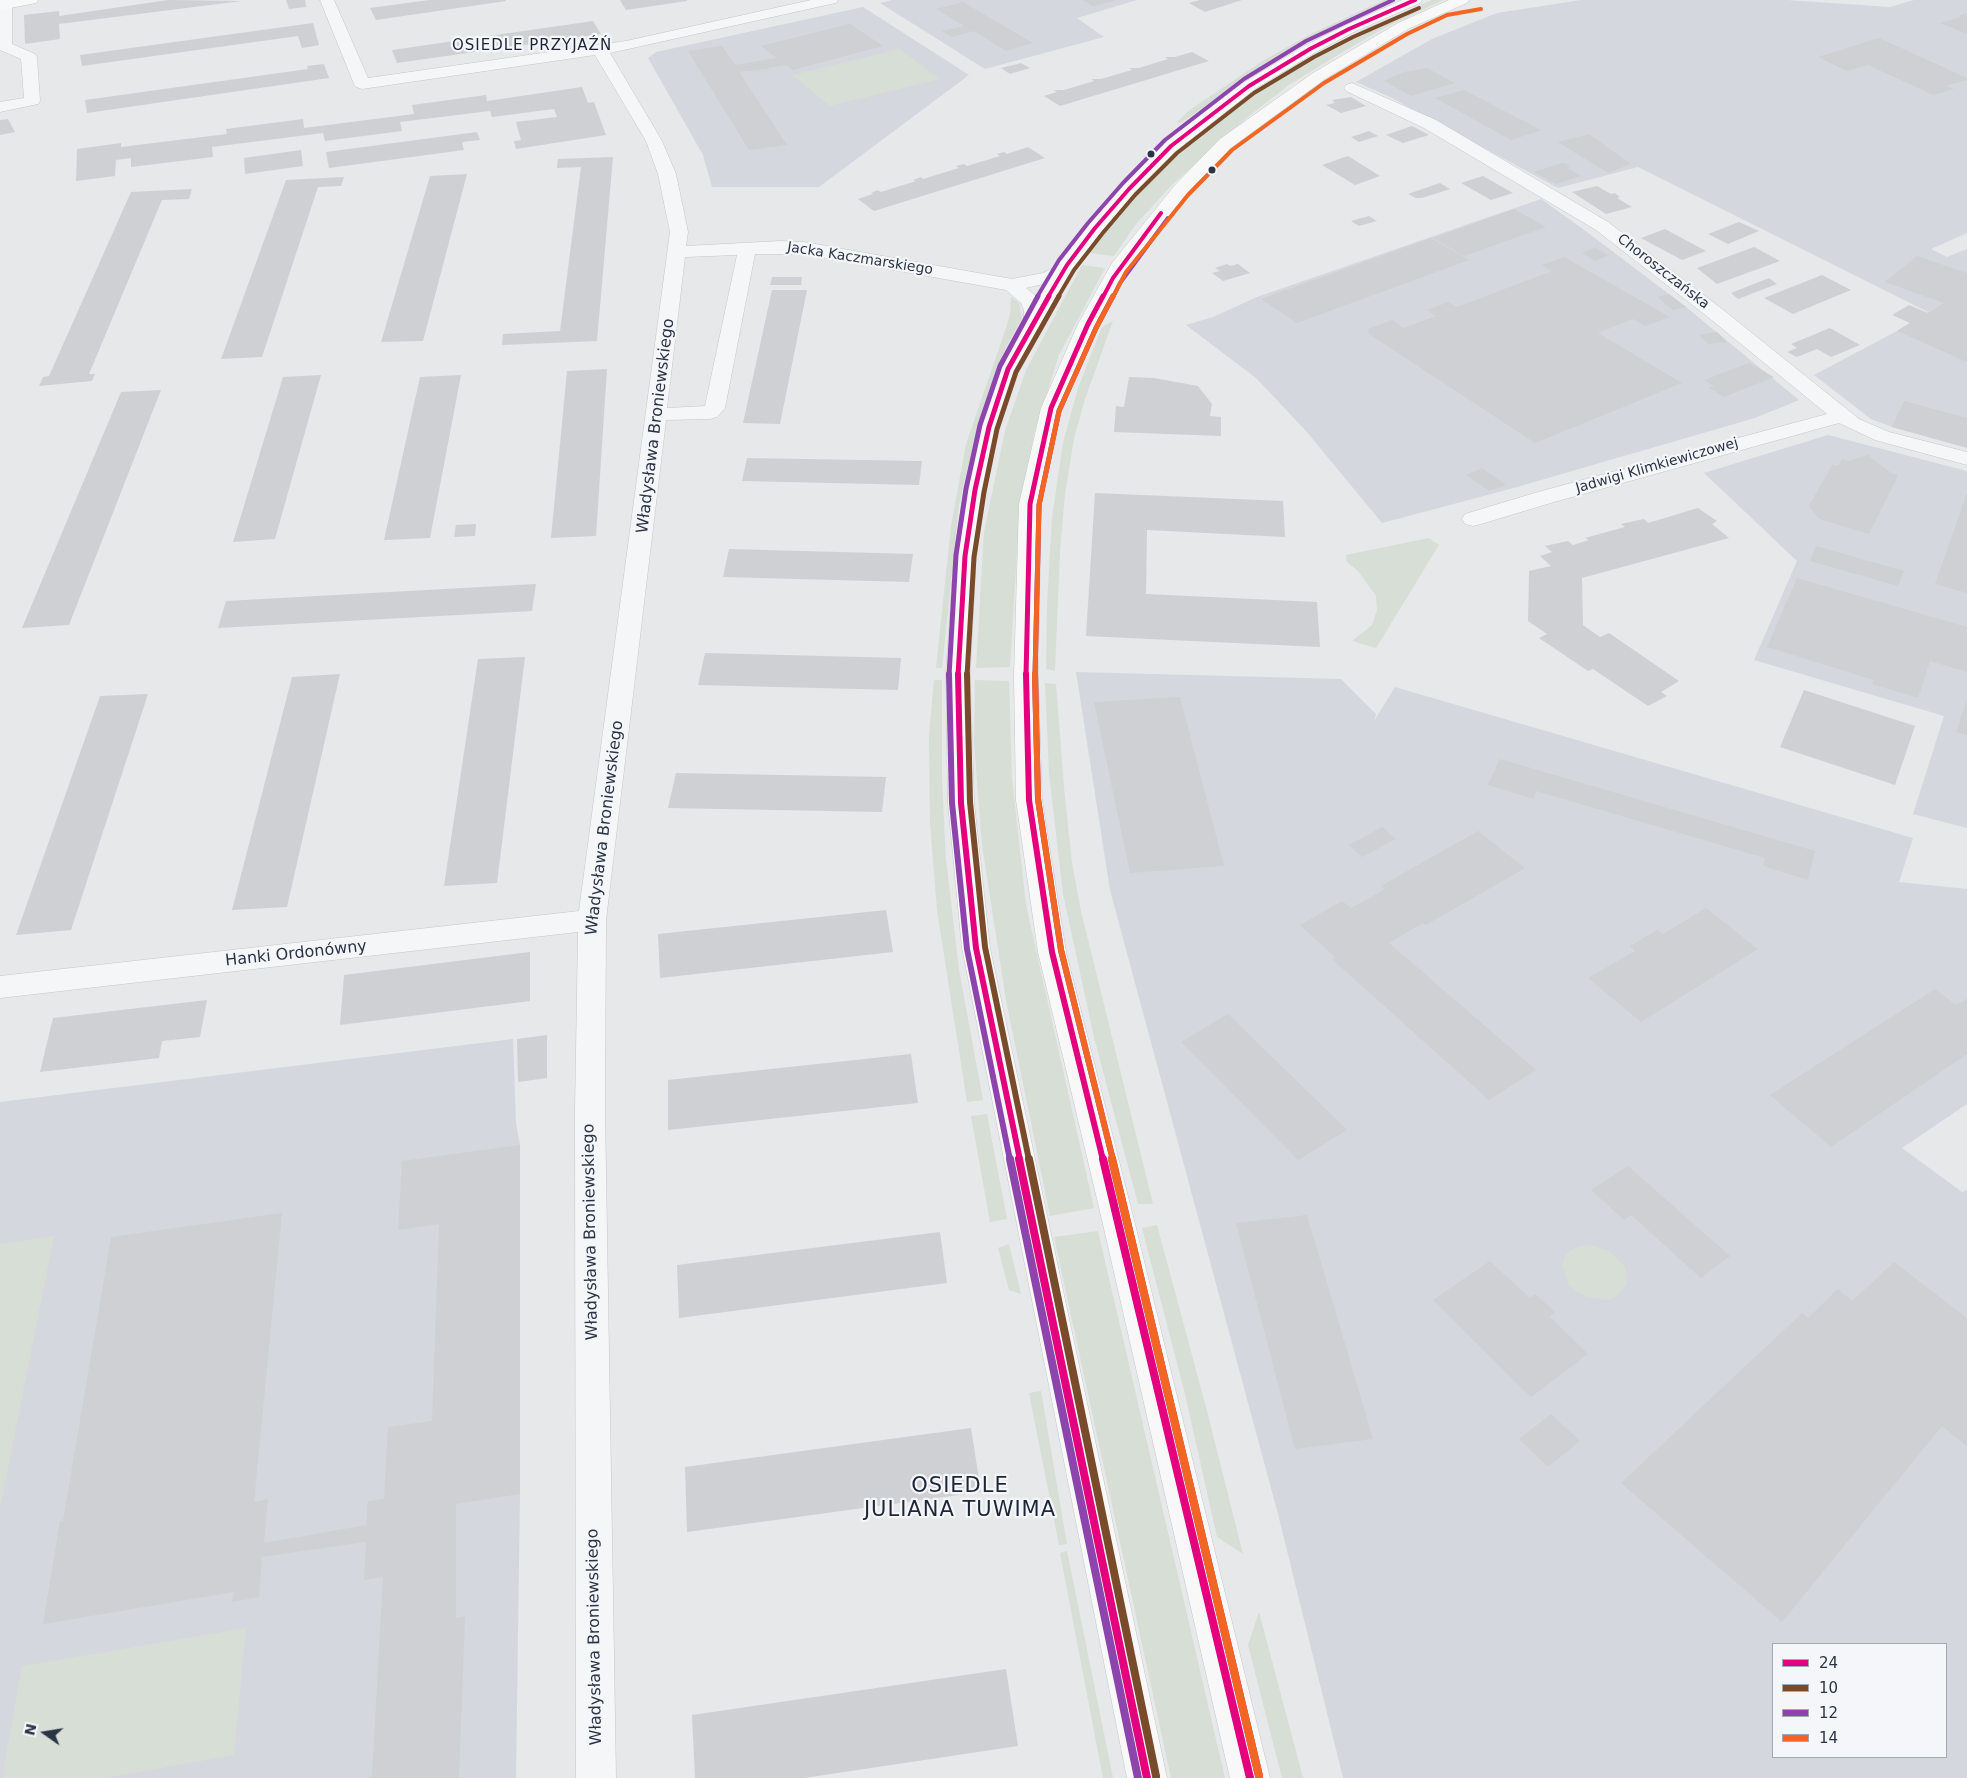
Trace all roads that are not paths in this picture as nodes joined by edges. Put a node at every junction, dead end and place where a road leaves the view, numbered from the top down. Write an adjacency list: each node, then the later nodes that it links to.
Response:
1 (31, 0): 7 (main road)
2 (327, 0): 10 (street)
3 (831, 0): 10 (street)
4 (1462, 0): 8 (main road)
5 (1478, 0): 8 (main road)
6 (1406, 3): 15 (main road)
7 (2, 5): 9 (street)
8 (1444, 7): 26 (main road)
9 (2, 46): 12 (street)
10 (600, 50): 14 (street, Władysława Broniewskiego)
11 (1352, 88): 19 (street, Choroszczańska)
12 (0, 107)
13 (747, 249): 14 (street, Jacka Kaczmarskiego); 16 (street, Jacka Kaczmarskiego); 18 (street)
14 (678, 252): 18 (street, Władysława Broniewskiego)
15 (1067, 265): 16 (street, Jacka Kaczmarskiego); 17 (main road)
16 (1012, 285): 17 (street)
17 (1034, 320): 25 (main road)
18 (658, 414): 22 (street, Władysława Broniewskiego)
19 (1842, 416): 20 (street, Choroszczańska); 21 (street, Jadwigi Klimkiewiczowej)
20 (1967, 459)
21 (1473, 519)
22 (592, 920): 23 (street, Hanki Ordonówny); 24 (street, Władysława Broniewskiego)
23 (0, 987)
24 (596, 1778)
25 (1147, 1778)
26 (1250, 1778)

